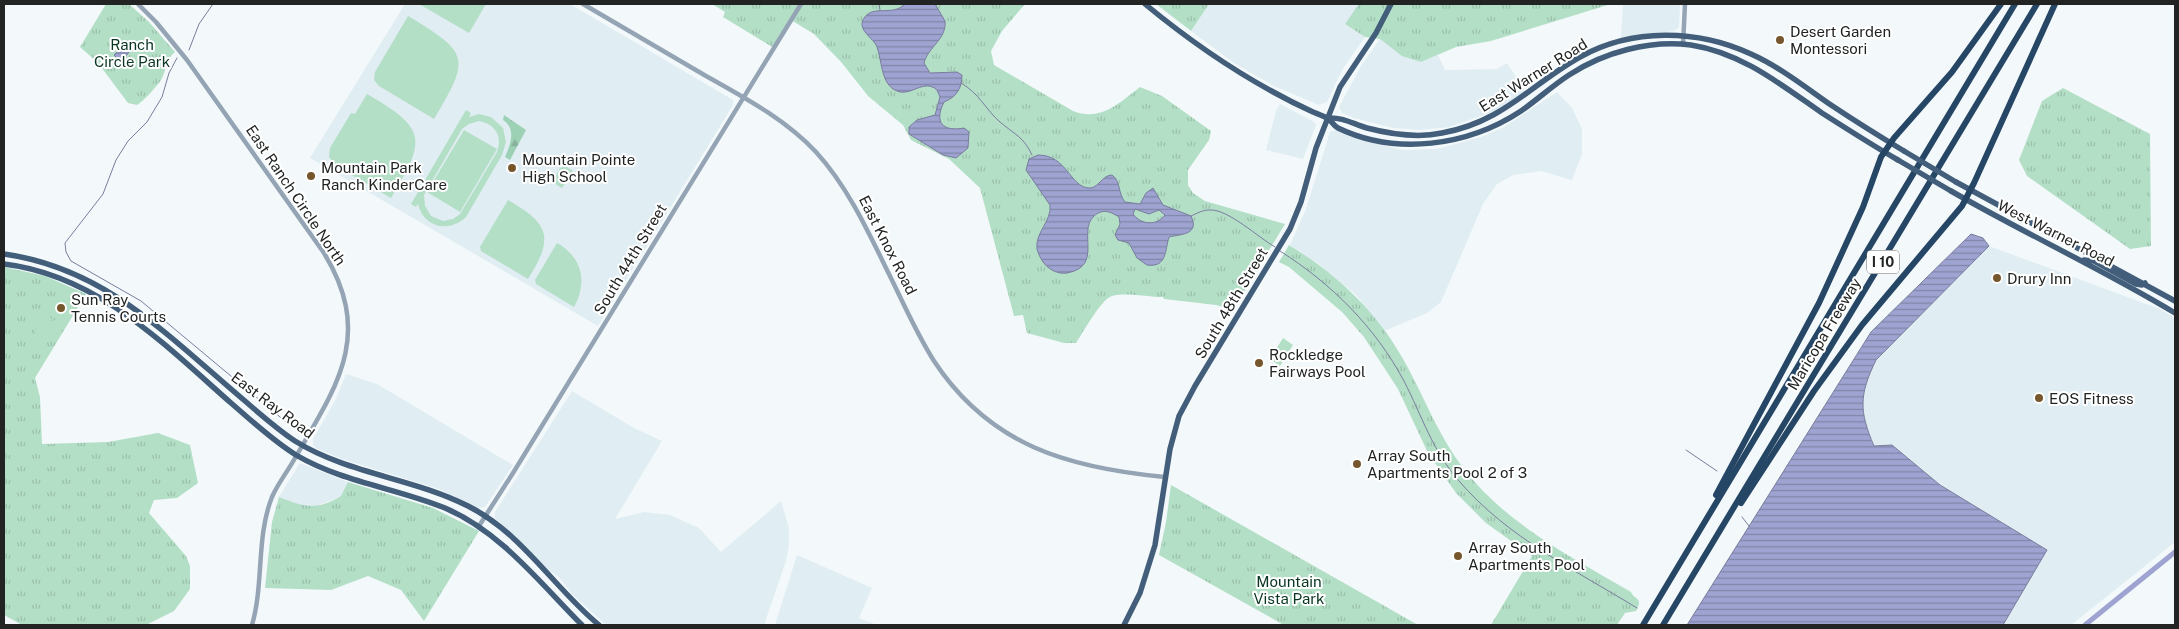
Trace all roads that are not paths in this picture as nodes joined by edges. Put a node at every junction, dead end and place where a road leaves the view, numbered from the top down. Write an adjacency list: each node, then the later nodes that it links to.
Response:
1 (138, 4): 33 (street, East Ranch Circle North)
2 (583, 4): 15 (street, East Knox Road)
3 (801, 4): 15 (street, South 44th Street)
4 (1145, 4): 18 (main road, East Warner Road)
5 (1391, 4): 18 (main road, South 48th Street)
6 (1685, 4): 11 (street)
7 (2000, 4): 19 (highway)
8 (2015, 4): 35 (highway, Maricopa Freeway / I 10)
9 (2037, 4): 37 (highway, Maricopa Freeway / I 10)
10 (2055, 4): 23 (highway)
11 (1683, 36): 12 (street); 13 (main road, East Warner Road); 16 (main road, East Warner Road)
12 (1683, 45): 14 (main road, East Warner Road); 17 (main road, East Warner Road)
13 (1760, 59): 14 (main road); 19 (main road, East Warner Road)
14 (1756, 68): 20 (main road, East Warner Road)
15 (744, 97): 34 (street, East Knox Road); 36 (street, South 44th Street)
16 (1510, 107): 17 (main road); 18 (main road, East Warner Road)
17 (1516, 114): 18 (main road, East Warner Road)
18 (1328, 118): 34 (main road, South 48th Street)
19 (1890, 143): 20 (highway); 21 (main road, East Warner Road, bridge)
20 (1884, 152): 22 (main road, East Warner Road, bridge); 35 (highway)
21 (1929, 166): 23 (main road, West Warner Road, bridge)
22 (1924, 175): 24 (main road, West Warner Road, bridge)
23 (1969, 190): 24 (highway); 28 (main road, West Warner Road)
24 (1964, 198): 26 (main road, West Warner Road); 37 (highway)
25 (4, 254): 31 (main road, East Ray Road)
26 (2084, 260): 28 (main road); 30 (main road, West Warner Road)
27 (4, 264): 32 (main road, East Ray Road)
28 (2145, 283): 29 (main road, West Warner Road)
29 (2175, 301)
30 (2175, 313)
31 (213, 374): 32 (main road); 33 (main road, East Ray Road)
32 (207, 382): 33 (main road, East Ray Road)
33 (300, 450): 36 (main road, East Ray Road); 38 (main road, East Ray Road); 39 (street, East Ranch Circle North)
34 (1165, 477): 42 (main road, South 48th Street)
35 (1710, 511): 43 (highway, Maricopa Freeway / I 10)
36 (485, 516): 38 (street, South 44th Street); 41 (main road, East Ray Road)
37 (1727, 520): 44 (highway, Maricopa Freeway / I 10)
38 (479, 526): 40 (main road, East Ray Road)
39 (252, 625)
40 (582, 625)
41 (599, 625)
42 (1124, 625)
43 (1642, 625)
44 (1663, 625)

